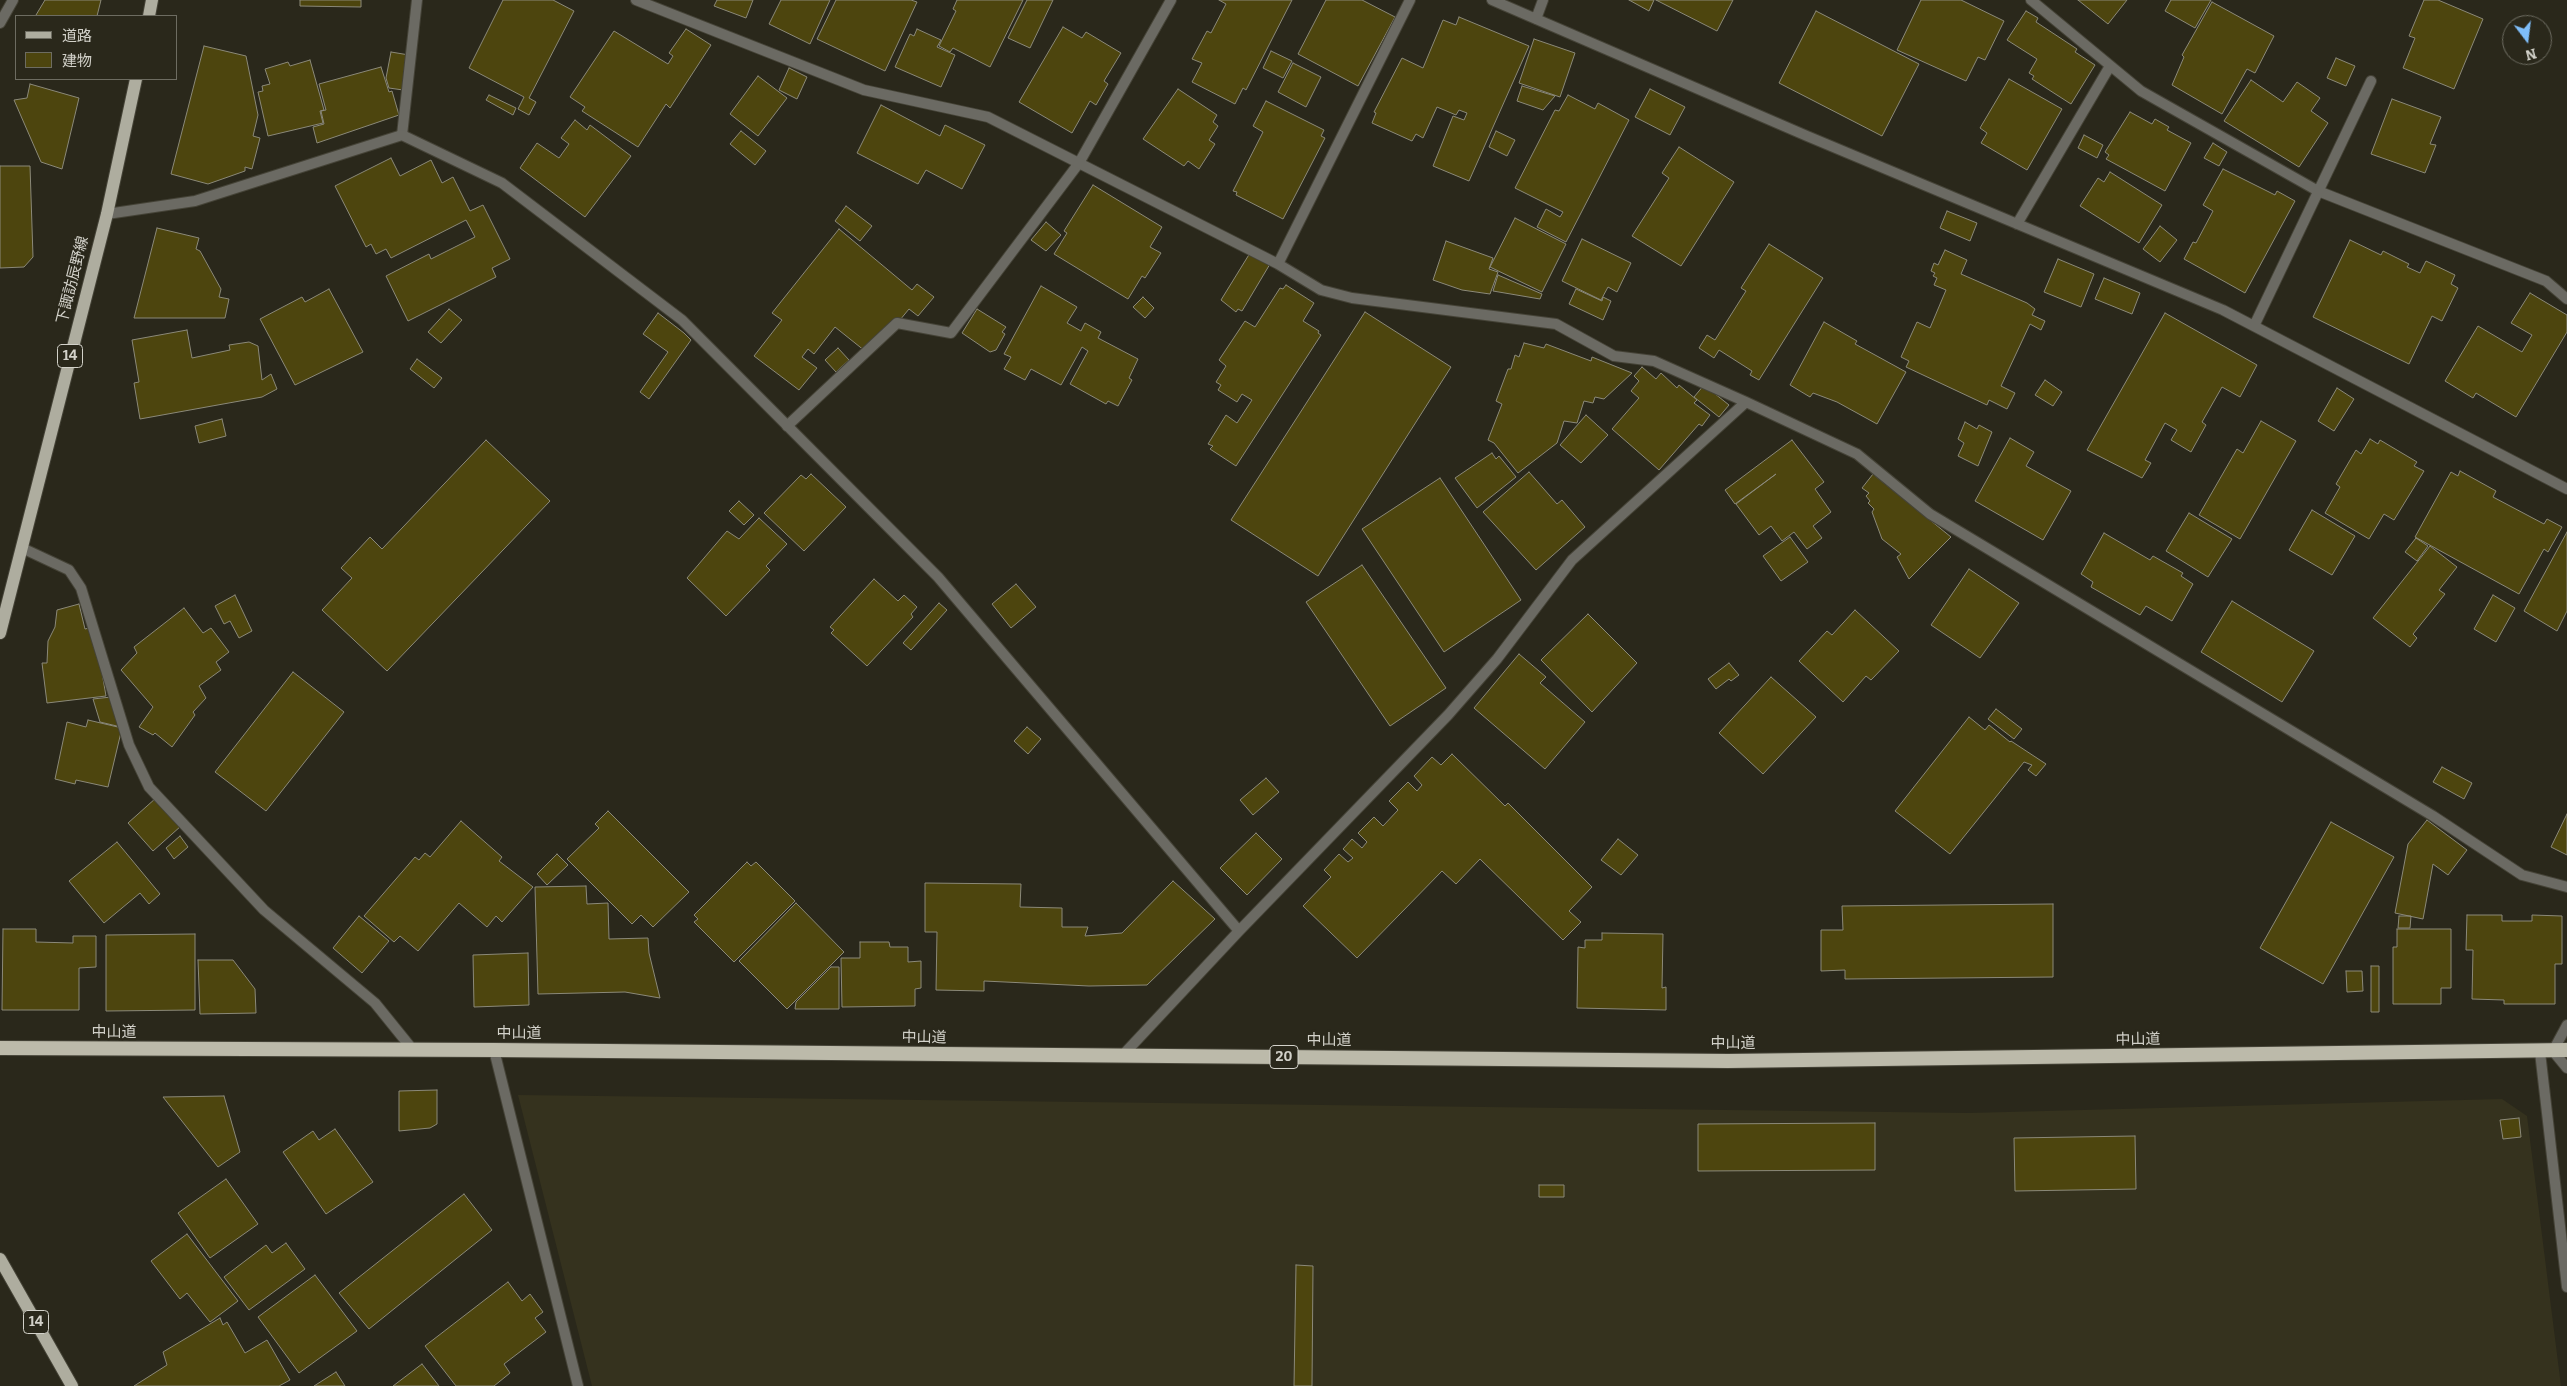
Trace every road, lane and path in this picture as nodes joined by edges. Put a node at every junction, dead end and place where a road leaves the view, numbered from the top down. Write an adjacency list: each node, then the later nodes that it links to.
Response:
1 (13, 0): 12 (street)
2 (152, 0): 10 (main road)
3 (418, 0): 16 (street)
4 (636, 0): 17 (street)
5 (1171, 0): 17 (street)
6 (1410, 0): 21 (street)
7 (1492, 0): 11 (street)
8 (1543, 0): 11 (street)
9 (2031, 0): 13 (street)
10 (149, 15)
11 (1536, 19): 20 (street)
12 (0, 23)
13 (2110, 66): 18 (street); 20 (street)
14 (136, 80): 19 (main road, 下諏訪辰野線 / 14)
15 (2370, 81): 18 (street)
16 (402, 135): 19 (street); 25 (street)
17 (1079, 163): 21 (street); 25 (street)
18 (2318, 191): 22 (street); 23 (street)
19 (107, 214): 27 (main road, 下諏訪辰野線 / 14)
20 (2017, 224): 23 (street)
21 (1278, 264): 24 (street)
22 (2567, 299)
23 (2254, 326): 26 (street)
24 (1746, 402): 29 (street); 30 (street)
25 (787, 426): 30 (street)
26 (2567, 489)
27 (22, 548): 28 (main road, 下諏訪辰野線 / 14); 33 (street)
28 (0, 633)
29 (2567, 887)
30 (1239, 930): 36 (street)
31 (2567, 1025): 35 (street)
32 (0, 1048): 33 (highway, 中山道 / 20)
33 (413, 1050): 34 (highway, 中山道 / 20)
34 (494, 1050): 36 (highway, 中山道 / 20); 41 (street)
35 (2553, 1051): 36 (highway, 中山道 / 20); 37 (street); 39 (street)
36 (1122, 1056)
37 (2567, 1068)
38 (0, 1259): 40 (main road, 14)
39 (2567, 1287)
40 (72, 1386)
41 (578, 1386)

